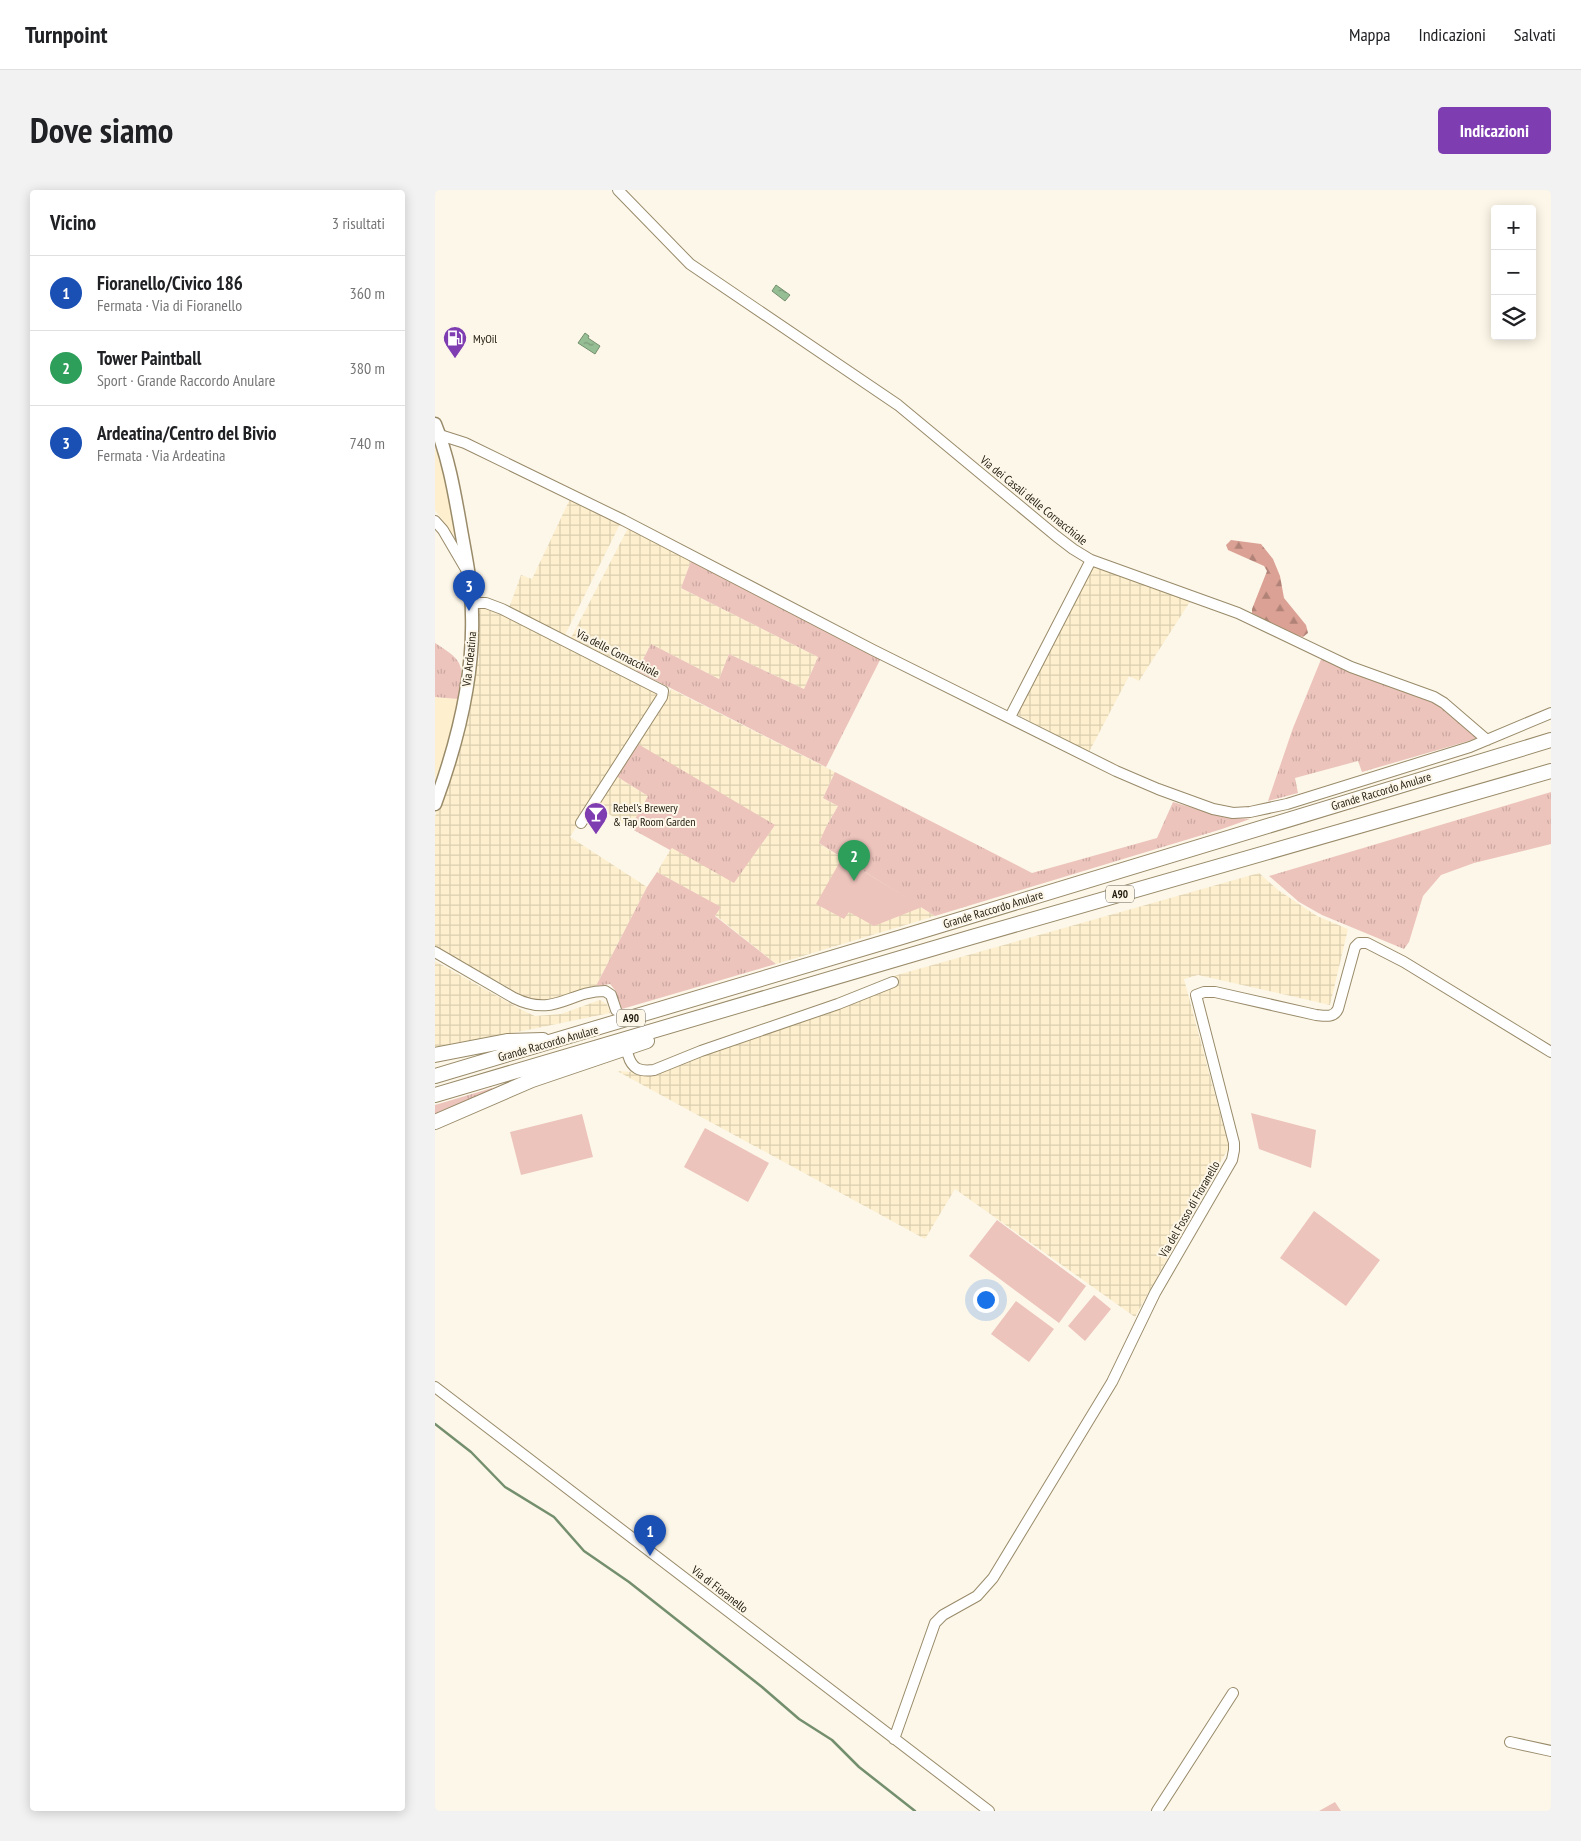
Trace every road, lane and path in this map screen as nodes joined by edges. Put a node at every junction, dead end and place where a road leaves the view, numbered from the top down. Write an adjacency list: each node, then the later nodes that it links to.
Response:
1 (618, 190): 4 (street, Via dei Casali delle Cornacchiole)
2 (437, 430): 5 (main road, Via Ardeatina); 8 (street)
3 (435, 521): 5 (street)
4 (1091, 560): 8 (street); 9 (street, Via dei Casali delle Cornacchiole)
5 (469, 574): 6 (main road, Via Ardeatina)
6 (472, 602): 12 (main road, Via Ardeatina); 13 (street, Via delle Cornacchiole)
7 (1551, 713): 9 (street)
8 (1010, 717): 9 (street)
9 (1487, 740)
10 (1551, 740): 18 (highway, Grande Raccordo Anulare / A90)
11 (1551, 771): 17 (highway, Grande Raccordo Anulare / A90)
12 (435, 804)
13 (581, 823)
14 (435, 952): 16 (street)
15 (893, 982): 21 (street)
16 (616, 1010)
17 (690, 1020): 23 (highway, Grande Raccordo Anulare / A90); 24 (highway)
18 (558, 1040): 20 (highway); 22 (highway, Grande Raccordo Anulare / A90)
19 (1551, 1052): 27 (street, Via del Fosso di Fioranello)
20 (435, 1055)
21 (628, 1056)
22 (435, 1076)
23 (435, 1095)
24 (435, 1122)
25 (435, 1386): 27 (street, Via di Fioranello)
26 (1233, 1693): 31 (street)
27 (894, 1739): 30 (street, Via di Fioranello)
28 (1510, 1742): 29 (street)
29 (1551, 1751)
30 (989, 1811)
31 (1157, 1811)

